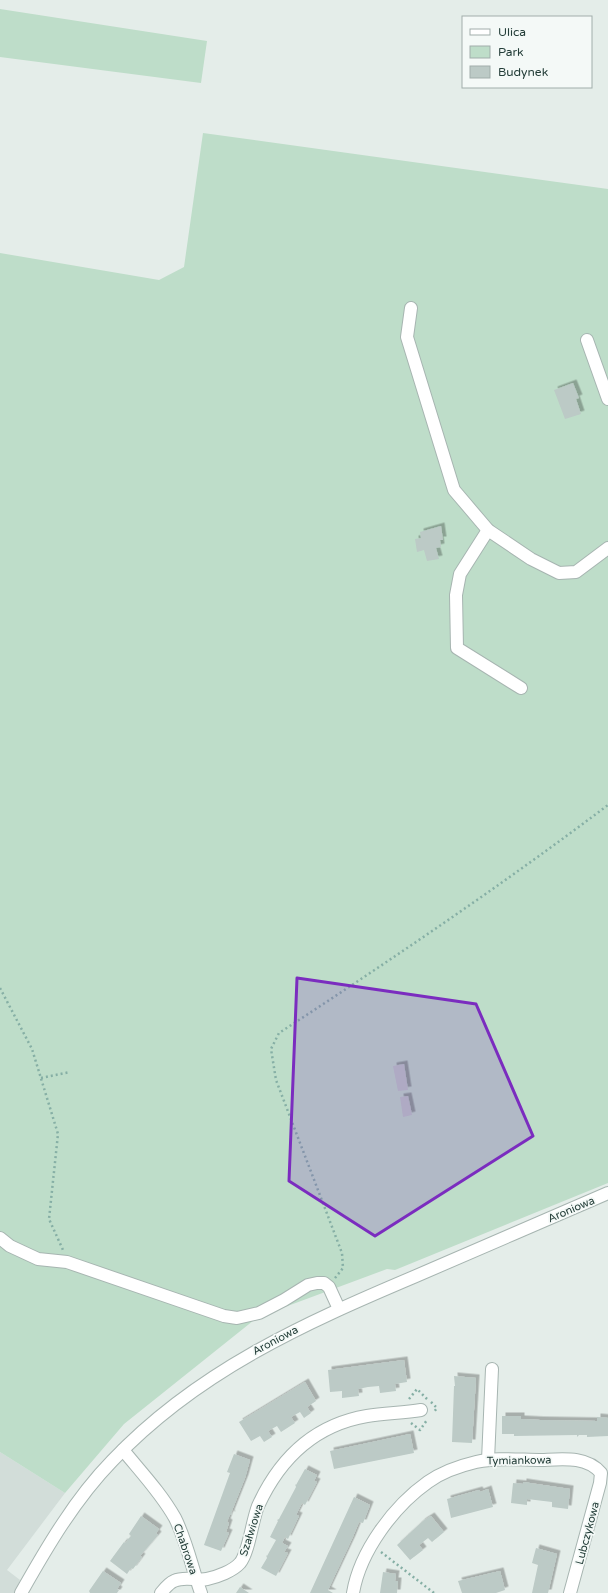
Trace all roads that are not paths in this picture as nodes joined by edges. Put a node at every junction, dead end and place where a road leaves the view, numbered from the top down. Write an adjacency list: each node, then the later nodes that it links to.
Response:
1 (411, 308): 4 (street)
2 (587, 340): 3 (street)
3 (608, 399)
4 (488, 530): 5 (street); 6 (street)
5 (608, 548)
6 (521, 688)
7 (608, 1193): 9 (street, Aroniowa)
8 (0, 1238): 9 (street)
9 (339, 1309): 12 (street, Aroniowa)
10 (492, 1369): 13 (street)
11 (421, 1410): 15 (street, Szałwiowa)
12 (123, 1450): 15 (street, Chabrowa); 16 (street, Aroniowa)
13 (488, 1460): 14 (street, Tymiankowa); 19 (street, Tymiankowa)
14 (601, 1473): 20 (street, Lubczykowa)
15 (196, 1579): 17 (street, Szałwiowa); 18 (street, Chabrowa)
16 (21, 1593)
17 (161, 1593)
18 (201, 1593)
19 (353, 1593)
20 (570, 1593)

